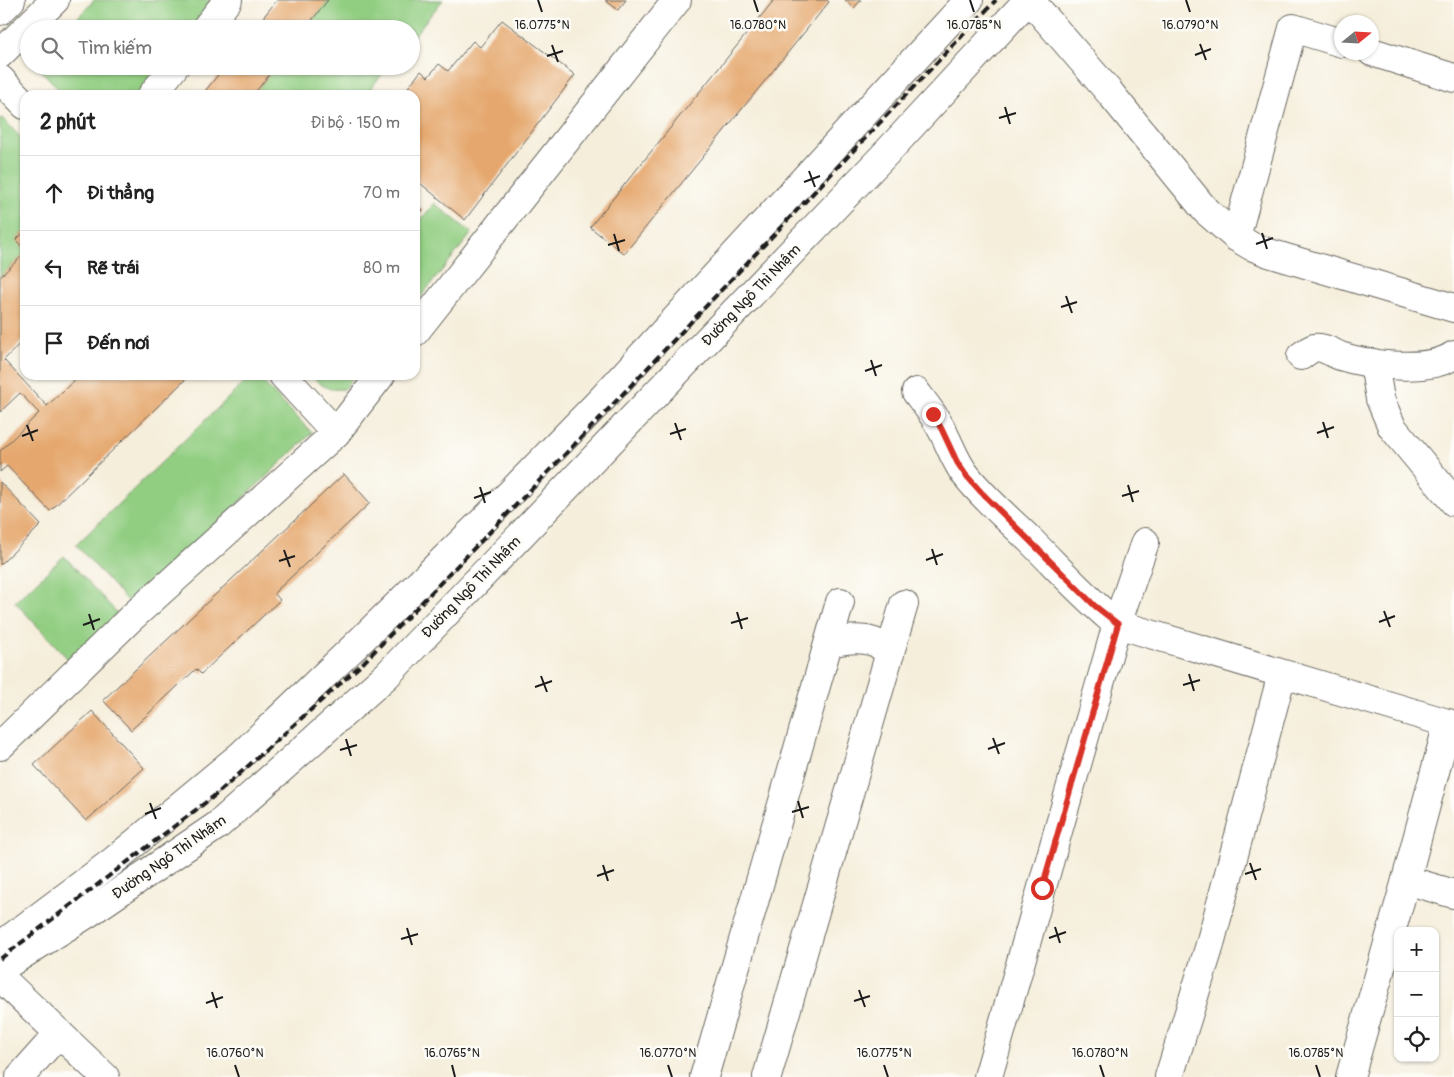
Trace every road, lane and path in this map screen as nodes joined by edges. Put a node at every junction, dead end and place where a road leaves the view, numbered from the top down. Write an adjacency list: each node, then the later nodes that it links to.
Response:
1 (11, 0): 7 (street)
2 (55, 0): 8 (street)
3 (228, 0): 9 (street)
4 (677, 0): 21 (street)
5 (970, 0): 41 (street)
6 (1029, 0): 19 (street); 42 (street, Đường Ngô Thì Nhậm)
7 (0, 11)
8 (35, 20)
9 (212, 20)
10 (20, 34): 12 (street)
11 (1334, 41): 19 (street)
12 (0, 54)
13 (1379, 54): 15 (street)
14 (168, 75): 17 (street)
15 (1454, 78)
16 (0, 80): 18 (street)
17 (156, 90)
18 (20, 100)
19 (1236, 237): 20 (street)
20 (1454, 308)
21 (420, 326)
22 (1454, 355): 24 (street)
23 (1301, 356): 24 (street)
24 (1374, 363): 29 (street)
25 (288, 380): 28 (street)
26 (377, 380): 28 (street)
27 (916, 392): 33 (street)
28 (336, 433): 38 (street)
29 (1454, 502)
30 (1145, 542): 33 (street)
31 (840, 602): 34 (street)
32 (904, 604): 35 (street)
33 (1118, 624): 36 (street); 49 (street)
34 (829, 643): 35 (street); 47 (street)
35 (890, 654): 48 (street)
36 (1282, 674): 37 (street); 50 (street)
37 (1451, 724): 39 (street)
38 (0, 746)
39 (1406, 880): 40 (street); 51 (street)
40 (1454, 894)
41 (0, 946)
42 (0, 969)
43 (0, 977): 44 (street)
44 (60, 1033): 45 (street); 46 (street)
45 (20, 1077)
46 (105, 1077)
47 (704, 1077)
48 (767, 1077)
49 (988, 1077)
50 (1169, 1077)
51 (1350, 1077)

